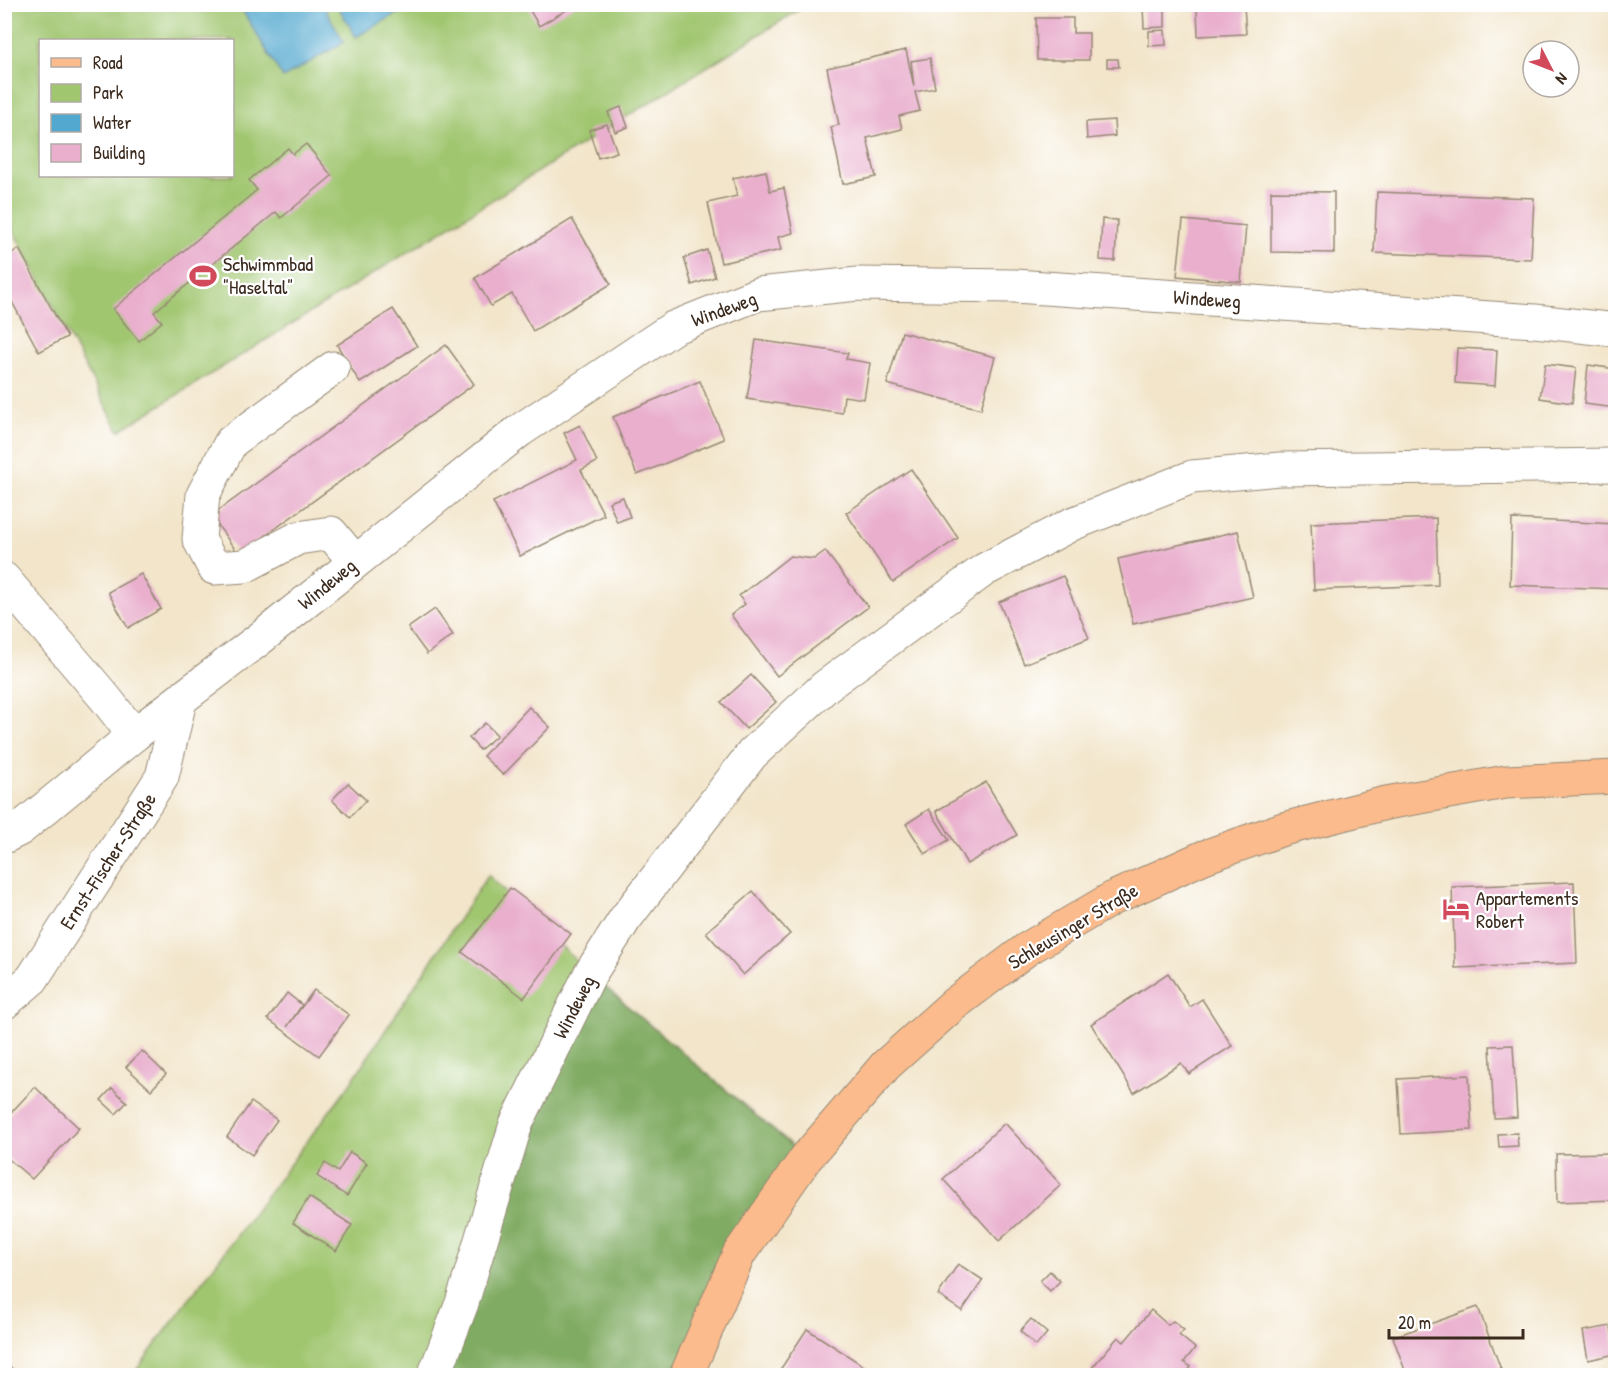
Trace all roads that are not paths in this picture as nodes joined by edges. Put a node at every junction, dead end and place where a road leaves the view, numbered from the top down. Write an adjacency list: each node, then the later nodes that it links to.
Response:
1 (1616, 330): 4 (street, Windeweg)
2 (333, 368): 4 (street)
3 (1616, 465): 11 (street, Windeweg)
4 (355, 562): 6 (street, Windeweg)
5 (4, 579): 7 (street)
6 (180, 702): 7 (street, Windeweg); 10 (street, Ernst-Fischer-Straße)
7 (134, 735): 9 (street, Windeweg)
8 (1616, 777): 12 (main road, Schleusinger Straße)
9 (4, 837)
10 (4, 1003)
11 (434, 1376)
12 (686, 1376)

